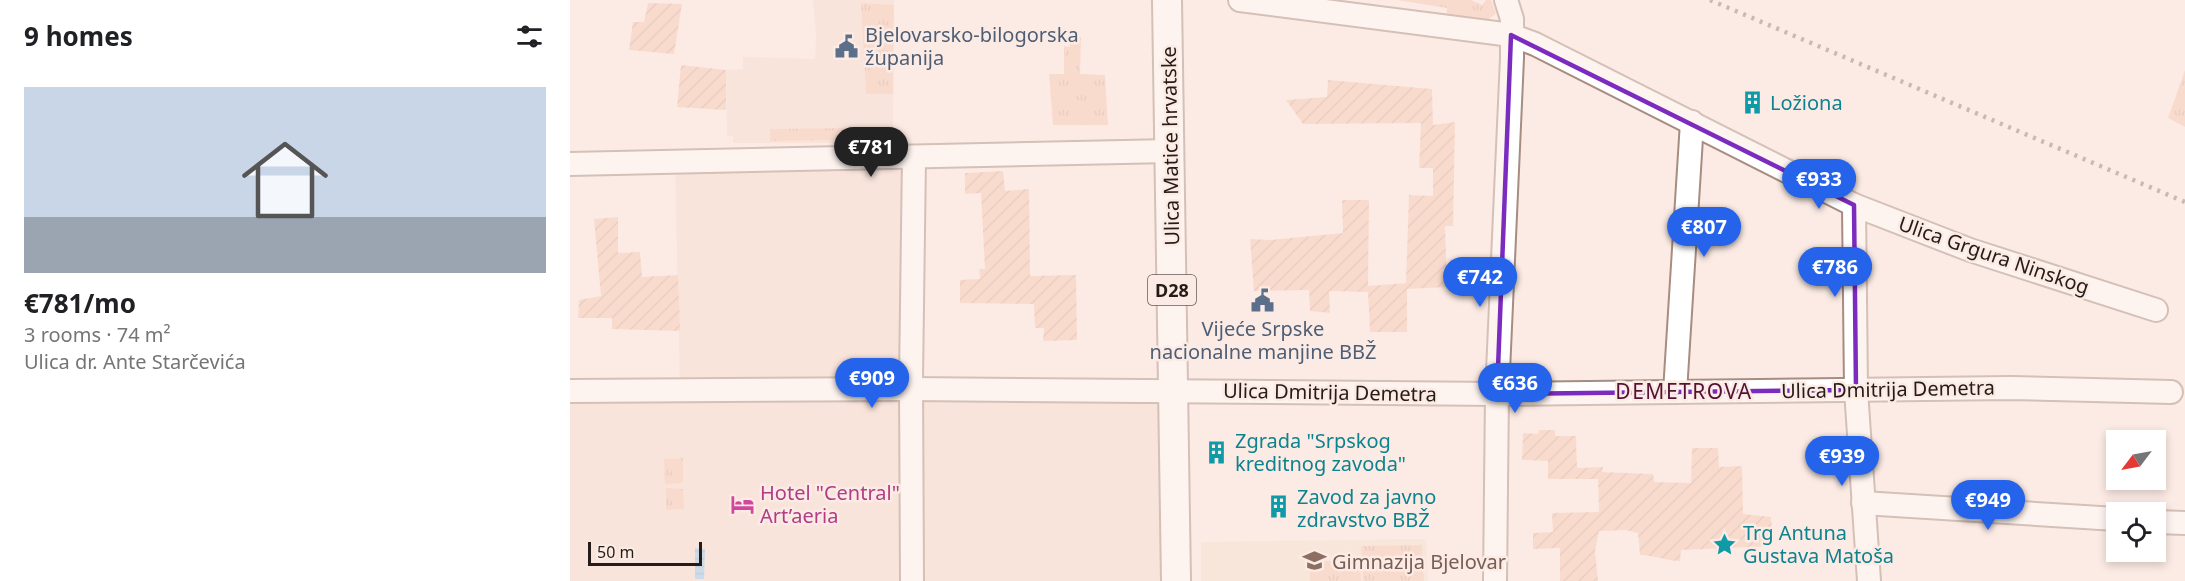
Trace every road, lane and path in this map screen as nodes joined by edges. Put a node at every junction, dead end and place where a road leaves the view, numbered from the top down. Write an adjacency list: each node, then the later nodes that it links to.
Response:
1 (1167, 0): 6 (main road, Ulica Matice hrvatske / D28)
2 (1240, 0): 4 (street, Ulica Grgura Ninskog)
3 (1506, 0): 4 (street)
4 (1511, 35): 5 (street, Ulica Grgura Ninskog); 17 (street)
5 (1692, 122): 9 (street, Ulica Grgura Ninskog); 15 (street)
6 (1170, 151): 7 (street); 12 (main road, Ulica Matice hrvatske / D28)
7 (914, 157): 8 (street); 11 (street)
8 (570, 164)
9 (1854, 205): 10 (street, Ulica Grgura Ninskog); 13 (street)
10 (2156, 310)
11 (911, 389): 12 (street, Ulica Dmitrija Demetra); 14 (street, Ulica Dmitrija Demetra); 22 (street)
12 (1173, 390): 17 (street, Ulica Dmitrija Demetra); 23 (main road, Ulica Matice hrvatske / D28)
13 (1856, 390): 15 (street, Ulica Dmitrija Demetra); 16 (street, Ulica Dmitrija Demetra); 18 (street)
14 (570, 391)
15 (1675, 392): 17 (street, Ulica Dmitrija Demetra)
16 (2171, 392)
17 (1497, 393): 24 (street)
18 (1863, 503): 19 (street); 25 (street)
19 (2106, 518)
20 (2166, 523): 21 (street)
21 (2185, 524)
22 (912, 581)
23 (1176, 581)
24 (1495, 581)
25 (1869, 581)

